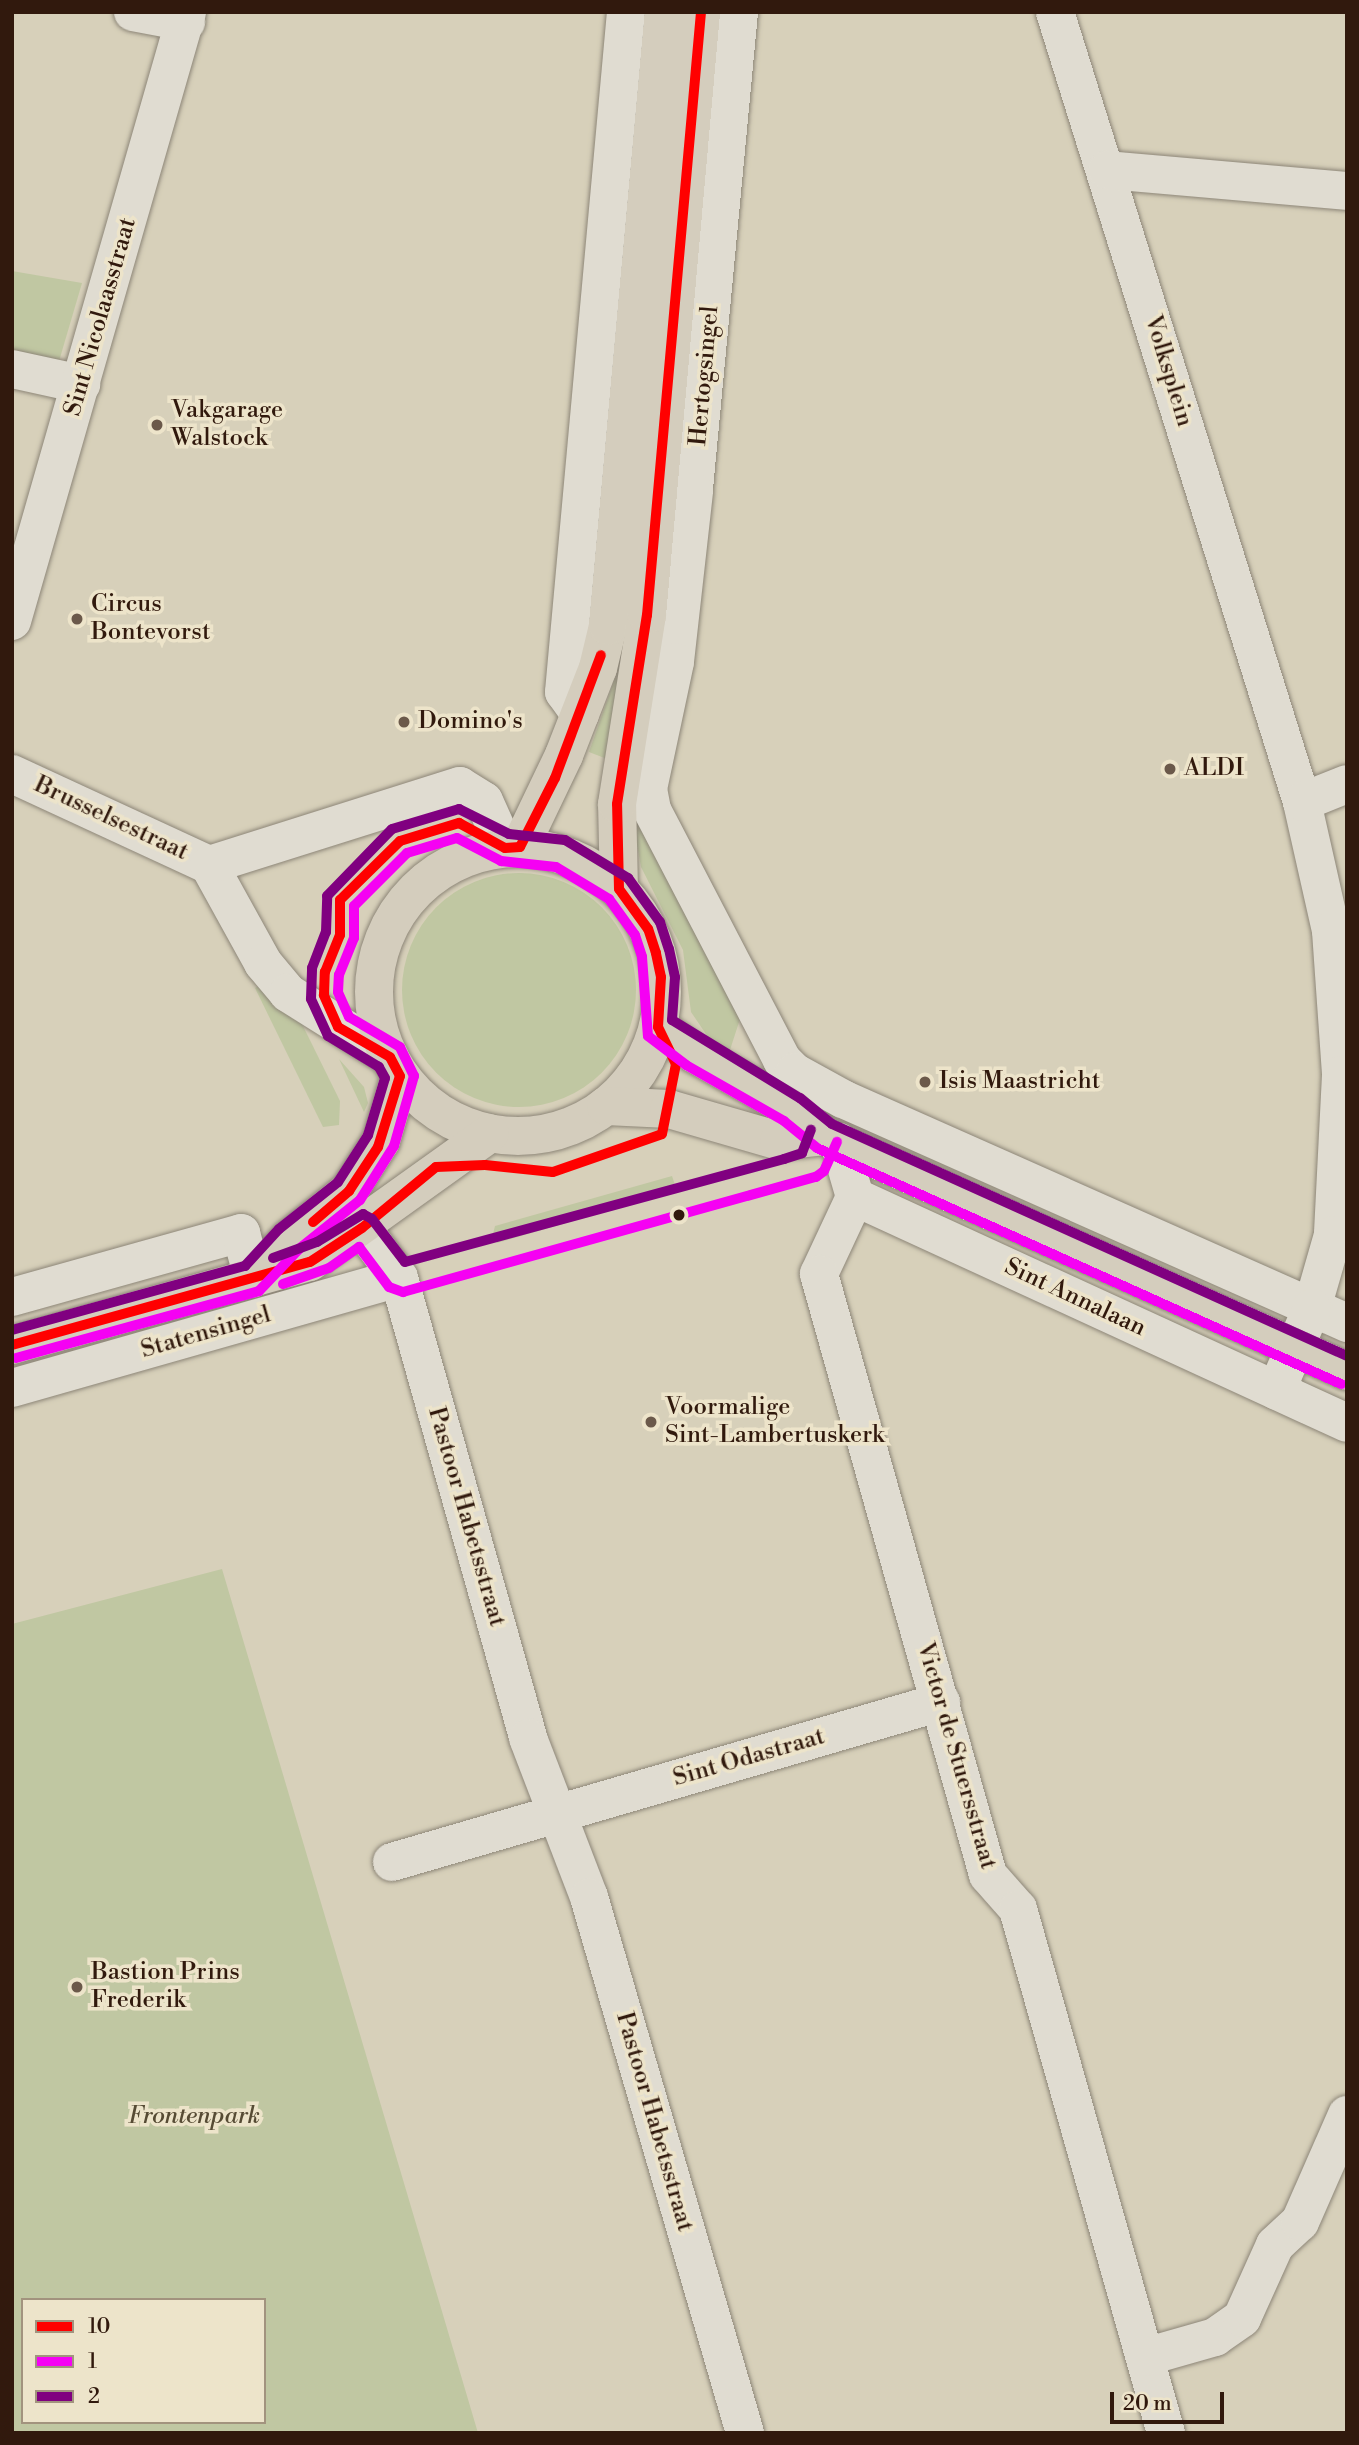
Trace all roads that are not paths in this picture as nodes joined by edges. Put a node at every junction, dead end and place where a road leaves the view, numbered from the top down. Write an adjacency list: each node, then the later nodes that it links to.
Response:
1 (133, 12): 7 (street)
2 (626, 12): 13 (street)
3 (664, 12): 13 (main road)
4 (701, 12): 14 (main road, Hertogsingel)
5 (739, 12): 14 (street, Hertogsingel)
6 (1055, 12): 8 (street, Volksplein)
7 (187, 17): 11 (street, Sint Nicolaasstraat)
8 (1107, 170): 9 (street); 17 (street, Volksplein)
9 (1347, 191)
10 (12, 369): 11 (street)
11 (81, 384): 12 (street, Sint Nicolaasstraat)
12 (12, 621)
13 (580, 714): 18 (main road)
14 (643, 734): 20 (main road, Hertogsingel); 25 (street)
15 (12, 774): 19 (street, Brusselsestraat)
16 (1347, 784): 17 (street)
17 (1302, 802): 21 (street, Volksplein)
18 (513, 848): 19 (street, Brusselsestraat); 20 (main road); 23 (main road)
19 (209, 865): 23 (street, Brusselsestraat)
20 (619, 889): 22 (main road)
21 (1339, 932): 34 (street, Volksplein)
22 (658, 1027): 24 (main road); 27 (main road, Sint Annalaan)
23 (395, 1066): 26 (main road); 31 (main road, Statensingel)
24 (606, 1105): 26 (main road); 27 (main road)
25 (890, 1120): 28 (street); 34 (street)
26 (490, 1133): 30 (main road, Statensingel)
27 (832, 1139): 28 (main road, Sint Annalaan); 29 (street)
28 (873, 1157): 37 (main road, Sint Annalaan)
29 (855, 1197): 40 (street, Sint Annalaan); 42 (street, Victor de Stuersstraat)
30 (362, 1228): 31 (main road, Statensingel); 32 (street, Pastoor Habetsstraat)
31 (253, 1278): 33 (street, Statensingel); 36 (main road, Statensingel)
32 (399, 1278): 39 (street, Statensingel); 43 (street, Pastoor Habetsstraat)
33 (12, 1297)
34 (1312, 1308): 35 (street); 37 (street, Volksplein)
35 (1347, 1323)
36 (12, 1345)
37 (1295, 1347): 38 (main road, Sint Annalaan); 40 (street, Volksplein)
38 (1347, 1371)
39 (12, 1388)
40 (1276, 1391): 41 (street, Sint Annalaan)
41 (1347, 1423)
42 (941, 1702): 43 (street, Sint Odastraat); 46 (street, Victor de Stuersstraat)
43 (557, 1813): 44 (street); 47 (street, Pastoor Habetsstraat)
44 (392, 1862)
45 (1347, 2115): 46 (street)
46 (1145, 2357): 48 (street, Victor de Stuersstraat)
47 (745, 2433)
48 (1166, 2433)

